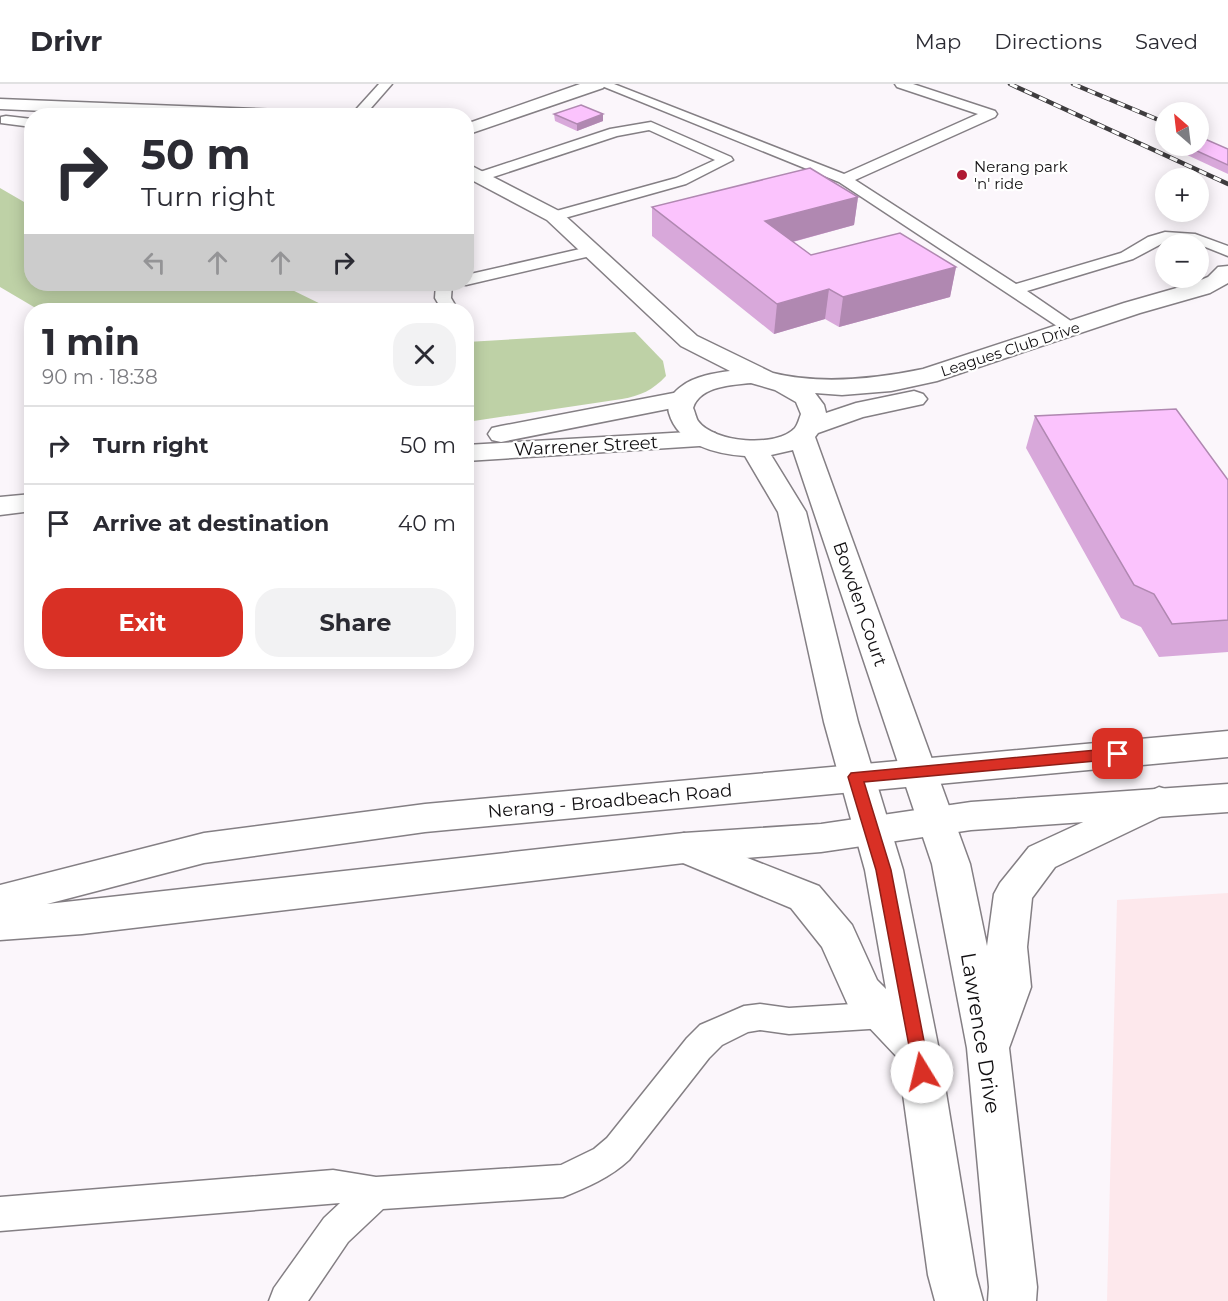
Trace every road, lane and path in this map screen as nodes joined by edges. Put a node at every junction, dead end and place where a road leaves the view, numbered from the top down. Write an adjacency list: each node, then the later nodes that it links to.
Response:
1 (386, 84): 5 (lane)
2 (597, 84): 9 (street)
3 (603, 84): 11 (lane)
4 (901, 84): 11 (lane)
5 (364, 108)
6 (3, 112): 7 (street); 8 (lane)
7 (24, 112)
8 (24, 120)
9 (474, 127)
10 (474, 173): 12 (street); 12 (lane)
11 (844, 179): 16 (lane)
12 (554, 216): 13 (street)
13 (593, 251): 15 (lane); 20 (street)
14 (1227, 268): 16 (lane); 19 (street, Leagues Club Drive)
15 (474, 278)
16 (1015, 290): 19 (lane)
17 (1228, 302): 18 (street, Leagues Club Drive)
18 (1156, 324): 19 (street); 23 (street, Leagues Club Drive)
19 (1072, 328): 21 (street, Leagues Club Drive)
20 (689, 341): 21 (street); 22 (street)
21 (773, 380): 22 (street, Leagues Club Drive); 23 (street, Bowden Court)
22 (689, 394): 24 (street, Warrener Street); 25 (street)
23 (805, 431): 26 (street, Leagues Club Drive); 31 (street, Bowden Court)
24 (474, 438)
25 (706, 439): 26 (street, Leagues Club Drive); 27 (street, Warrener Street)
26 (755, 449): 32 (street)
27 (474, 453)
28 (24, 503): 29 (street)
29 (0, 506)
30 (1228, 744): 31 (street, Nerang - Broadbeach Road)
31 (920, 771): 32 (street, Nerang - Broadbeach Road); 35 (street, Lawrence Drive)
32 (856, 777): 36 (street); 38 (street, Nerang - Broadbeach Road)
33 (1228, 798): 34 (street)
34 (1158, 801): 35 (street); 41 (street)
35 (937, 820): 36 (street); 41 (street, Lawrence Drive)
36 (873, 830): 37 (street); 42 (street)
37 (684, 848): 39 (street); 40 (street)
38 (0, 901)
39 (0, 924)
40 (885, 1015): 42 (street); 43 (lane)
41 (988, 1048): 47 (street, Lawrence Drive)
42 (918, 1050): 46 (street)
43 (376, 1193): 44 (lane); 45 (lane)
44 (0, 1214)
45 (287, 1301)
46 (959, 1301)
47 (1012, 1301)

